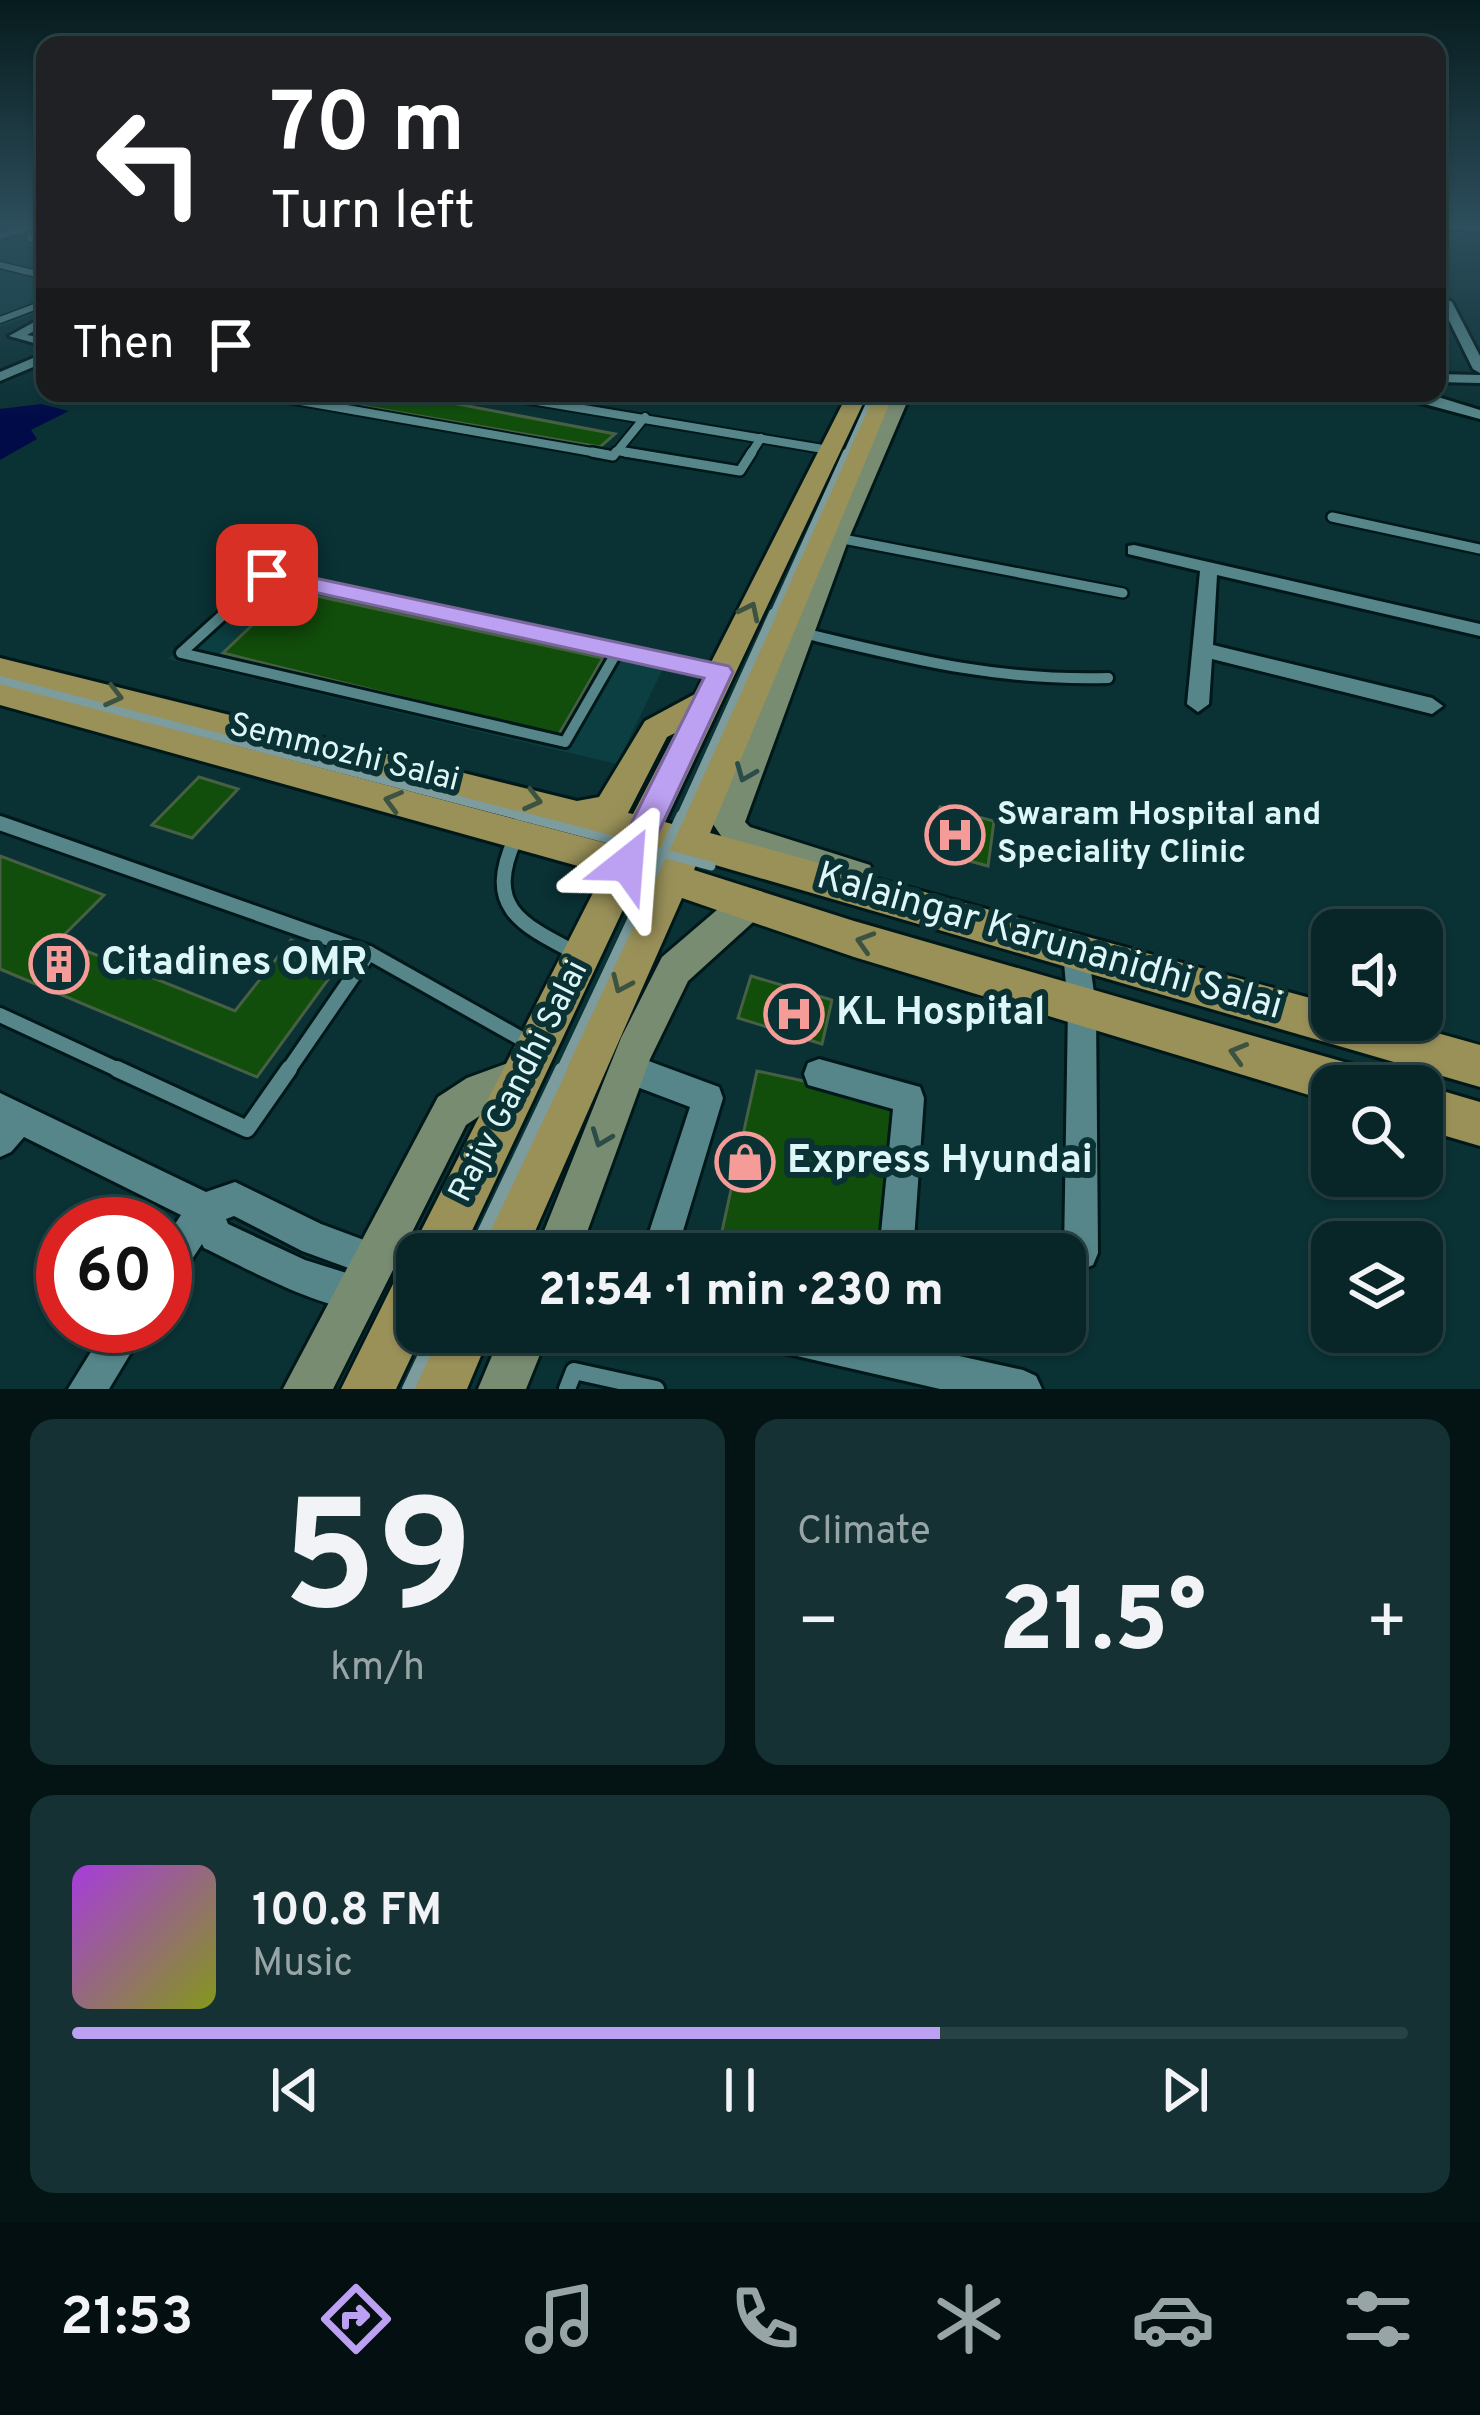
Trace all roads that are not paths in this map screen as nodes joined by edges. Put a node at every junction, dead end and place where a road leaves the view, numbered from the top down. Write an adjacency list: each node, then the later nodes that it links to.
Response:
1 (1446, 302): 7 (street)
2 (36, 306): 3 (lane)
3 (0, 320)
4 (36, 325): 5 (street)
5 (36, 340)
6 (36, 361): 8 (street)
7 (1480, 369)
8 (0, 377)
9 (1472, 379): 16 (street)
10 (306, 402): 20 (lane)
11 (548, 402): 18 (lane)
12 (854, 402): 21 (main road, Rajiv Gandhi Salai)
13 (880, 402): 38 (main road, Rajiv Gandhi Salai)
14 (898, 402): 23 (street)
15 (1439, 402): 17 (street)
16 (1480, 403)
17 (1480, 415)
18 (645, 417): 19 (lane); 20 (lane)
19 (760, 438): 20 (lane); 21 (lane)
20 (617, 451)
21 (829, 451): 34 (main road, Rajiv Gandhi Salai, one-way to 21)
22 (1332, 518): 24 (lane)
23 (838, 538): 27 (lane); 29 (street)
24 (1480, 549)
25 (1134, 550): 26 (street)
26 (1209, 567): 28 (street); 31 (street)
27 (1123, 593)
28 (1480, 630)
29 (803, 633): 33 (lane); 38 (street)
30 (619, 648): 30 (lane); 34 (lane)
31 (1204, 650): 36 (street); 37 (street)
32 (0, 668): 39 (main road, Semmozhi Salai, one-way to 39)
33 (1108, 679)
34 (713, 686): 39 (main road); 42 (main road, Rajiv Gandhi Salai)
35 (0, 694): 41 (main road, one-way to 35)
36 (1198, 704)
37 (1432, 706)
38 (753, 722): 43 (main road, Rajiv Gandhi Salai); 45 (street, one-way to 45)
39 (578, 812): 42 (main road, Semmozhi Salai)
40 (0, 824): 46 (lane)
41 (518, 835): 42 (main road); 47 (lane)
42 (636, 847): 43 (main road, Semmozhi Salai); 47 (main road, Rajiv Gandhi Salai)
43 (678, 860): 44 (main road, Kalaingar Karunanidhi Salai); 45 (main road, Kalaingar Karunanidhi Salai); 55 (main road, Rajiv Gandhi Salai, one-way to 55)
44 (750, 903): 48 (main road, Kalaingar Karunanidhi Salai, one-way to 44); 50 (street)
45 (1058, 946): 48 (street); 52 (main road, Kalaingar Karunanidhi Salai)
46 (369, 952): 49 (lane); 51 (lane)
47 (583, 956): 51 (main road, Rajiv Gandhi Salai)
48 (1082, 1007): 54 (main road, Kalaingar Karunanidhi Salai, one-way to 48); 66 (street)
49 (0, 1016)
50 (631, 1060): 55 (street); 63 (street, one-way to 63); 64 (street)
51 (529, 1062): 61 (main road, Rajiv Gandhi Salai); 67 (street)
52 (1480, 1066)
53 (819, 1074): 65 (street)
54 (1311, 1074)
55 (575, 1086): 62 (main road, Rajiv Gandhi Salai)
56 (1443, 1113): 58 (main road)
57 (6, 1123): 59 (street)
58 (1480, 1124)
59 (206, 1209): 60 (street); 67 (street)
60 (192, 1230)
61 (445, 1233)
62 (509, 1233)
63 (565, 1233)
64 (665, 1233)
65 (898, 1233)
66 (1081, 1233)
67 (384, 1281): 73 (street); 74 (main road)
68 (111, 1353): 72 (street)
69 (456, 1353): 75 (main road)
70 (517, 1353): 76 (street)
71 (863, 1353): 79 (street)
72 (87, 1389)
73 (308, 1389)
74 (368, 1389)
75 (440, 1389)
76 (502, 1389)
77 (567, 1389): 78 (lane)
78 (656, 1389)
79 (1023, 1389)

